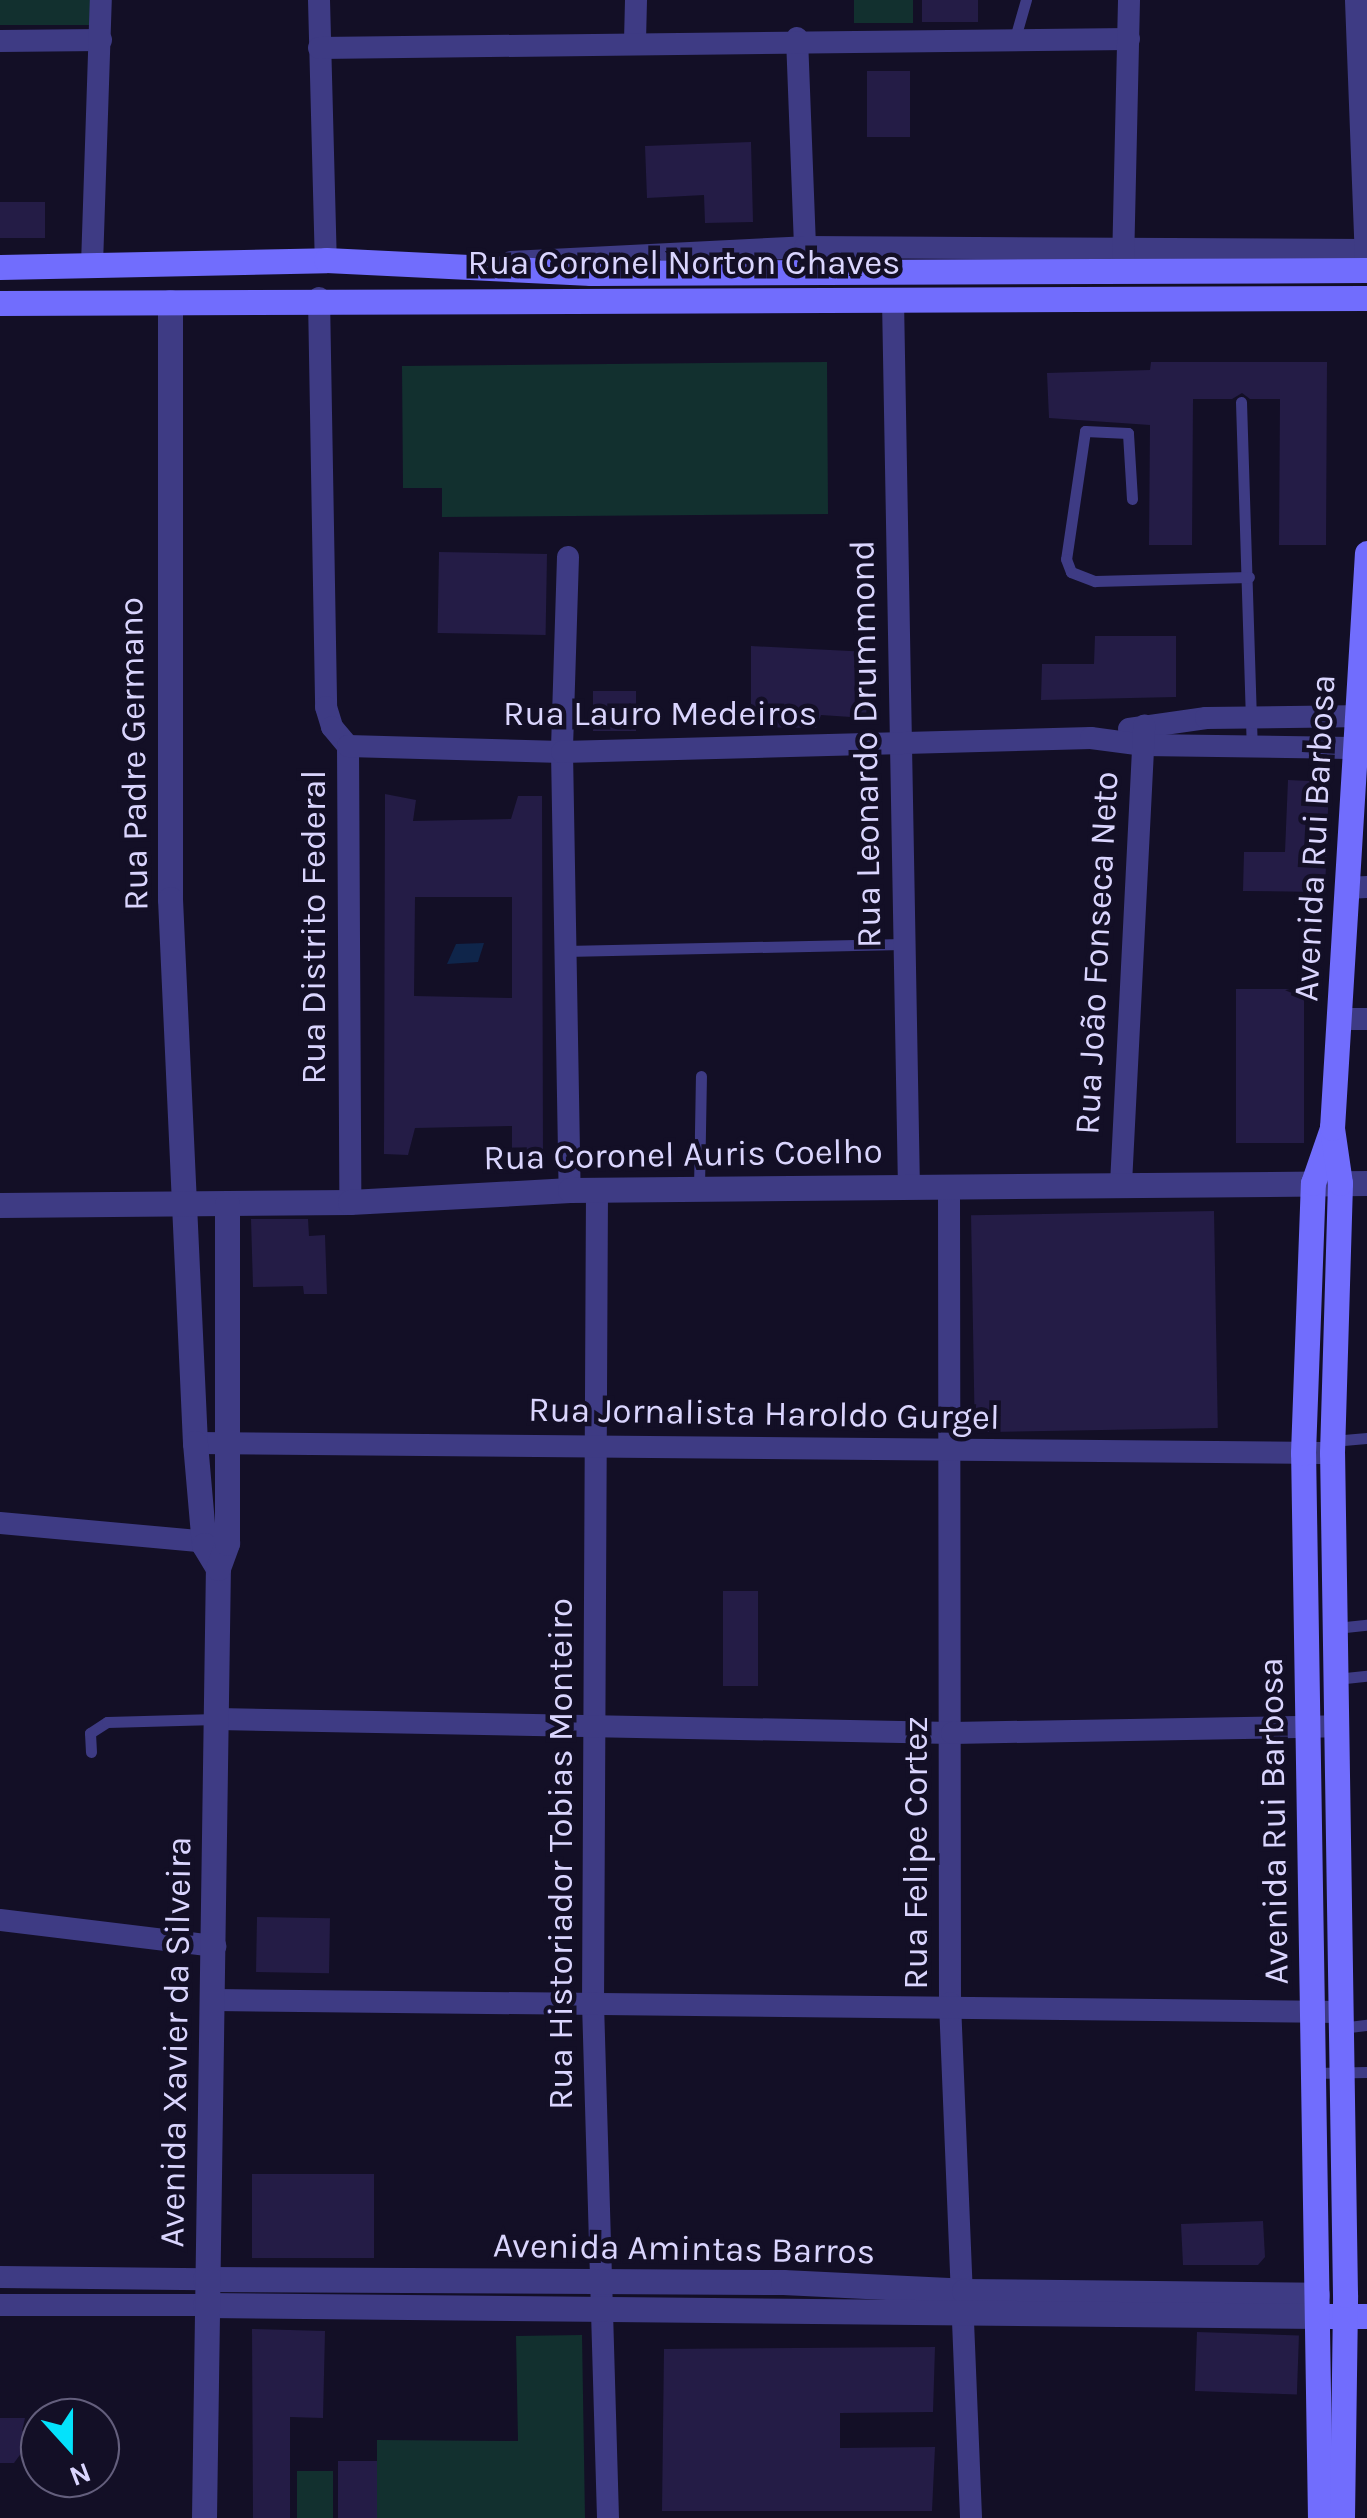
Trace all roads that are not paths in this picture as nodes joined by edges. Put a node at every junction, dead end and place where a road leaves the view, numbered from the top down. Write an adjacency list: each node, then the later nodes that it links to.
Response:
1 (101, 0): 11 (street)
2 (319, 0): 14 (street)
3 (636, 0): 13 (street)
4 (1026, 0): 8 (lane)
5 (1130, 0): 9 (street)
6 (1357, 0): 10 (street)
7 (796, 38): 8 (street); 13 (street); 15 (street)
8 (1015, 38): 9 (street)
9 (1129, 39): 18 (street)
10 (1362, 39): 16 (street)
11 (101, 40): 12 (street); 21 (street)
12 (0, 41)
13 (635, 41): 14 (street)
14 (319, 48): 17 (street)
15 (805, 247): 18 (street, Rua Coronel Norton Chaves); 20 (street, Rua Coronel Norton Chaves)
16 (1366, 258): 18 (main road, Rua Coronel Norton Chaves)
17 (326, 260): 19 (main road, Rua Coronel Norton Chaves); 20 (main road, Rua Coronel Norton Chaves)
18 (1123, 261): 20 (main road, Rua Coronel Norton Chaves)
19 (220, 264): 21 (main road, Rua Coronel Norton Chaves); 26 (main road)
20 (493, 264)
21 (92, 265): 22 (main road, Rua Coronel Norton Chaves)
22 (0, 267)
23 (319, 298): 25 (main road, Rua Coronel Norton Chaves); 26 (main road, Rua Coronel Norton Chaves); 38 (street, Rua Distrito Federal)
24 (1367, 298): 25 (main road, Rua Coronel Norton Chaves)
25 (893, 300): 39 (street, Rua Leonardo Drummond)
26 (220, 301): 27 (main road, Rua Coronel Norton Chaves)
27 (170, 302): 28 (main road, Rua Coronel Norton Chaves); 62 (street, Rua Padre Germano)
28 (0, 303)
29 (1241, 402): 34 (lane)
30 (1132, 499): 34 (lane)
31 (1367, 553): 33 (main road, Avenida Rui Barbosa)
32 (568, 558): 42 (street)
33 (1366, 574): 36 (main road, Avenida Rui Barbosa)
34 (1248, 577): 35 (lane)
35 (1254, 716): 36 (street, Rua Lauro Medeiros); 37 (street, Rua Lauro Medeiros); 41 (lane)
36 (1362, 716): 40 (main road, Avenida Rui Barbosa)
37 (1144, 736): 39 (street, Rua Lauro Medeiros); 41 (street, Rua Lauro Medeiros); 53 (street, Rua João Fonseca Neto)
38 (348, 746): 42 (street, Rua Lauro Medeiros); 59 (street, Rua Distrito Federal)
39 (901, 746): 42 (street, Rua Lauro Medeiros); 44 (street, Rua Leonardo Drummond)
40 (1361, 748): 41 (street, Rua Lauro Medeiros); 43 (main road, Avenida Rui Barbosa)
41 (1252, 749)
42 (562, 752): 45 (street)
43 (1357, 888): 46 (main road, Avenida Rui Barbosa)
44 (904, 944): 45 (lane); 54 (street, Rua Leonardo Drummond)
45 (565, 952): 56 (street)
46 (1339, 1019): 47 (street); 49 (main road, Avenida Rui Barbosa)
47 (1367, 1019)
48 (701, 1076): 58 (lane)
49 (1332, 1128): 50 (main road, Avenida Rui Barbosa); 51 (main road, Avenida Rui Barbosa)
50 (1313, 1183): 51 (street, Rua Coronel Auris Coelho); 53 (street, Rua Coronel Auris Coelho); 69 (main road, Avenida Rui Barbosa)
51 (1340, 1183): 52 (street, Rua Coronel Auris Coelho); 66 (main road, Avenida Rui Barbosa)
52 (1367, 1183)
53 (1120, 1184): 55 (street, Rua Coronel Auris Coelho)
54 (909, 1188): 55 (street, Rua Coronel Auris Coelho); 58 (street, Rua Coronel Auris Coelho)
55 (949, 1188): 68 (street, Rua Felipe Cortez)
56 (570, 1190): 57 (street, Rua Coronel Auris Coelho); 59 (street, Rua Coronel Auris Coelho)
57 (596, 1190): 58 (street, Rua Coronel Auris Coelho); 67 (street, Rua Historiador Tobias Monteiro)
58 (699, 1192)
59 (350, 1202): 60 (street, Rua Coronel Auris Coelho)
60 (227, 1204): 62 (street, Rua Coronel Auris Coelho); 65 (street)
61 (0, 1205): 62 (street, Rua Coronel Auris Coelho)
62 (186, 1206): 64 (street, Avenida Xavier da Silveira)
63 (1367, 1438): 66 (lane)
64 (195, 1443): 65 (street, Rua Jornalista Haroldo Gurgel); 71 (street, Avenida Xavier da Silveira)
65 (228, 1444): 67 (street, Rua Jornalista Haroldo Gurgel); 71 (street)
66 (1332, 1447): 69 (street, Rua Jornalista Haroldo Gurgel); 73 (main road, Avenida Rui Barbosa)
67 (594, 1448): 68 (street, Rua Jornalista Haroldo Gurgel); 77 (street, Rua Historiador Tobias Monteiro)
68 (952, 1452): 69 (street, Rua Jornalista Haroldo Gurgel); 80 (street, Rua Felipe Cortez)
69 (1304, 1453): 78 (main road, Avenida Rui Barbosa)
70 (0, 1522): 71 (street)
71 (216, 1544): 76 (street, Avenida Xavier da Silveira)
72 (1367, 1625): 73 (lane)
73 (1335, 1628): 75 (main road, Avenida Rui Barbosa)
74 (1367, 1676): 75 (lane)
75 (1336, 1680): 79 (main road, Avenida Rui Barbosa)
76 (213, 1718): 77 (street); 81 (lane); 83 (street, Avenida Xavier da Silveira)
77 (596, 1724): 80 (street); 85 (street, Rua Historiador Tobias Monteiro)
78 (1309, 1726): 79 (street); 80 (street); 87 (main road, Avenida Rui Barbosa)
79 (1337, 1726): 88 (main road, Avenida Rui Barbosa)
80 (952, 1733): 86 (street, Rua Felipe Cortez)
81 (91, 1752)
82 (0, 1920): 83 (street)
83 (215, 1946): 84 (street, Avenida Xavier da Silveira)
84 (215, 2000): 85 (street); 95 (street, Avenida Xavier da Silveira)
85 (593, 2004): 86 (street); 94 (street, Rua Historiador Tobias Monteiro)
86 (950, 2004): 87 (street); 96 (street, Rua Felipe Cortez)
87 (1312, 2012): 88 (street); 91 (main road, Avenida Rui Barbosa)
88 (1341, 2020): 89 (lane); 92 (main road, Avenida Rui Barbosa)
89 (1367, 2026)
90 (1367, 2072): 92 (lane)
91 (1313, 2073): 92 (lane); 98 (main road, Avenida Rui Barbosa)
92 (1340, 2073): 99 (main road, Avenida Rui Barbosa)
93 (0, 2277): 95 (street, Avenida Amintas Barros)
94 (602, 2281): 95 (street, Avenida Amintas Barros); 96 (street, Avenida Amintas Barros); 100 (street, Rua Historiador Tobias Monteiro)
95 (205, 2292): 97 (street, Avenida Amintas Barros); 100 (street, Avenida Amintas Barros); 101 (street, Avenida Xavier da Silveira)
96 (965, 2304): 98 (street, Avenida Amintas Barros); 100 (street, Avenida Amintas Barros); 103 (street, Rua Felipe Cortez)
97 (0, 2305)
98 (1317, 2305): 99 (main road, Avenida Amintas Barros); 104 (main road, Avenida Rui Barbosa)
99 (1356, 2305): 105 (main road, Avenida Rui Barbosa)
100 (603, 2314): 102 (street, Rua Historiador Tobias Monteiro)
101 (204, 2518)
102 (608, 2518)
103 (971, 2518)
104 (1320, 2518)
105 (1342, 2518)

